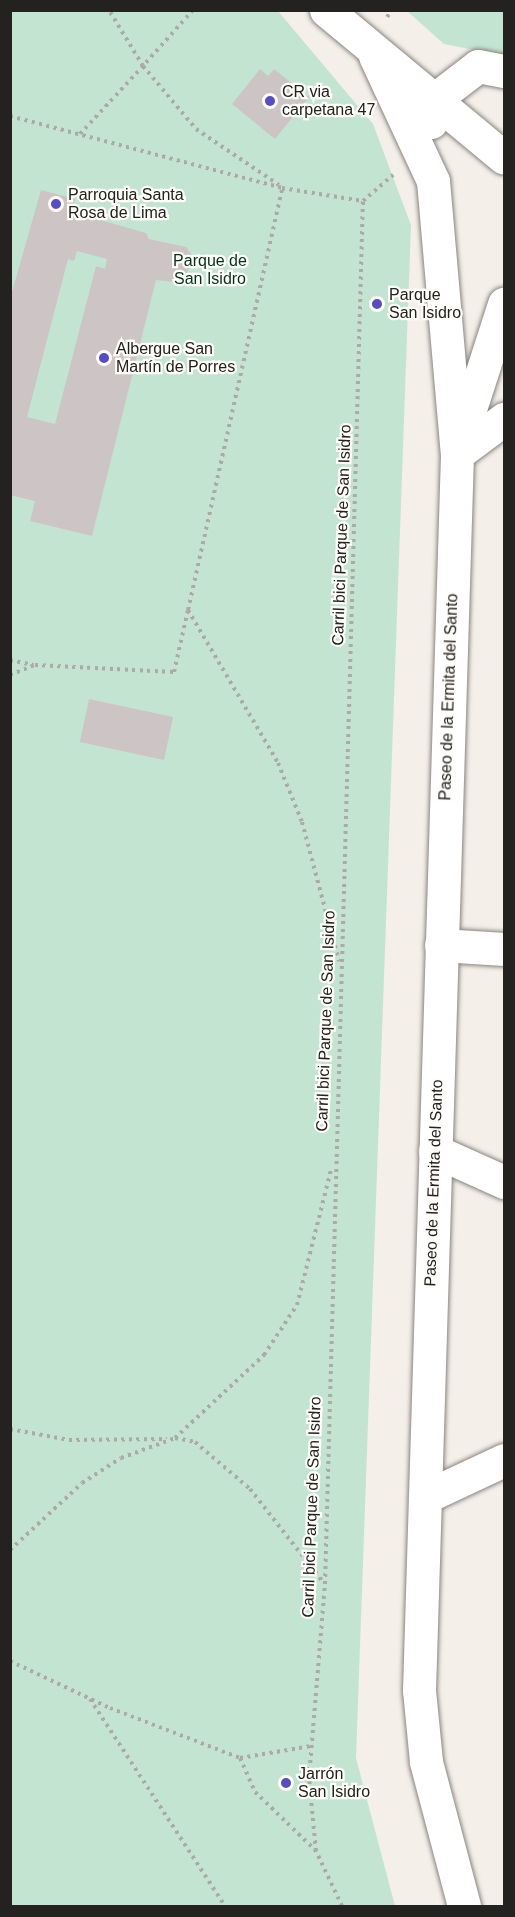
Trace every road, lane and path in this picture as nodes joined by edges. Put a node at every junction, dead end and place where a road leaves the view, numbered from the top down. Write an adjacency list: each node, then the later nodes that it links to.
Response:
1 (109, 10): 5 (path)
2 (193, 10): 5 (path)
3 (326, 10): 4 (street)
4 (375, 56): 7 (street); 11 (street, Paseo de la Ermita del Santo)
5 (143, 66): 9 (path); 12 (path)
6 (504, 71): 7 (street)
7 (431, 102): 10 (street); 11 (street)
8 (10, 116): 9 (path)
9 (80, 134): 12 (path)
10 (504, 158)
11 (425, 167): 13 (path); 16 (street, Paseo de la Ermita del Santo)
12 (282, 188): 13 (path); 17 (path)
13 (363, 201): 23 (path, Carril bici Parque de San Isidro)
14 (504, 304): 16 (street, Paseo de la Ermita del Santo)
15 (504, 419): 16 (street)
16 (457, 454): 21 (street, Paseo de la Ermita del Santo)
17 (188, 610): 19 (path); 23 (path)
18 (10, 660): 19 (path)
19 (36, 665): 20 (path)
20 (10, 675)
21 (441, 945): 22 (street); 24 (street, Paseo de la Ermita del Santo)
22 (504, 949)
23 (341, 967): 25 (path, Carril bici Parque de San Isidro)
24 (435, 1151): 26 (street); 30 (street, Paseo de la Ermita del Santo)
25 (333, 1164): 28 (path); 32 (path, Carril bici Parque de San Isidro)
26 (504, 1182)
27 (10, 1429): 28 (path)
28 (175, 1438): 31 (path); 32 (path)
29 (504, 1460): 30 (street)
30 (425, 1497): 40 (street, Paseo de la Ermita del Santo)
31 (10, 1550)
32 (325, 1584): 35 (path, Carril bici Parque de San Isidro)
33 (10, 1661): 34 (path)
34 (89, 1698): 36 (path); 38 (path)
35 (310, 1746): 36 (path); 37 (path, Carril bici Parque de San Isidro)
36 (240, 1758): 37 (path)
37 (316, 1851): 39 (path, Carril bici Parque de San Isidro)
38 (225, 1906)
39 (342, 1906)
40 (464, 1906)

